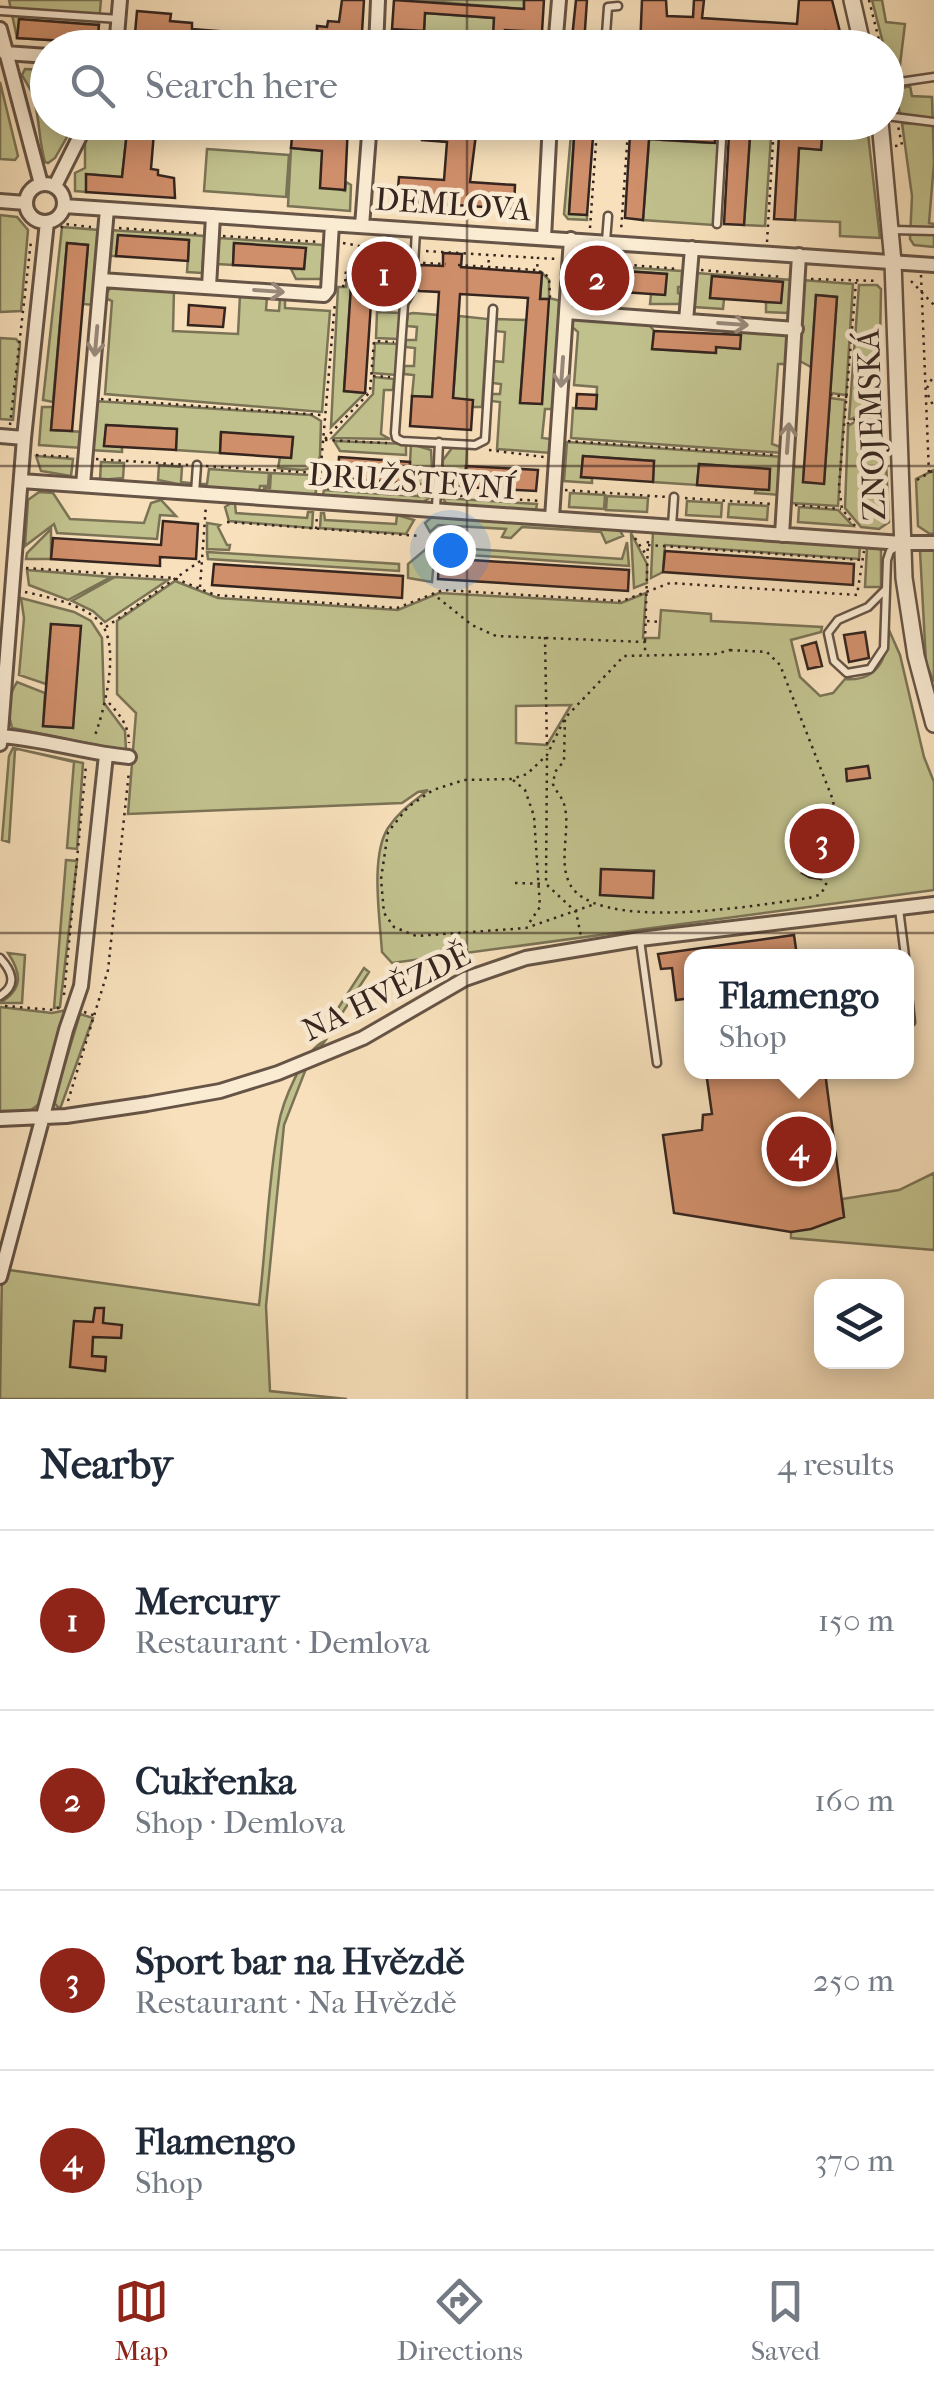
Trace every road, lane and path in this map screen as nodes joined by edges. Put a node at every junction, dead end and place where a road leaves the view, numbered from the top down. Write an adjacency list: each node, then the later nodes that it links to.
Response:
1 (120, 0): 8 (street)
2 (378, 0): 11 (street)
3 (559, 0): 12 (street)
4 (852, 0): 14 (street)
5 (869, 0): 15 (path)
6 (618, 6): 13 (lane)
7 (0, 11): 8 (lane)
8 (119, 19): 10 (street)
9 (0, 29): 16 (street)
10 (118, 30)
11 (377, 30)
12 (556, 30)
13 (606, 30)
14 (859, 30)
15 (876, 30)
16 (5, 53): 17 (street); 22 (street)
17 (30, 55)
18 (934, 77): 19 (lane)
19 (904, 81)
20 (904, 118): 21 (lane)
21 (934, 122)
22 (30, 130)
23 (33, 140): 32 (street)
24 (77, 140): 32 (street)
25 (369, 140): 42 (street)
26 (549, 140): 49 (street)
27 (596, 140): 51 (path)
28 (627, 140): 54 (path)
29 (724, 140): 41 (lane)
30 (773, 140): 46 (path)
31 (875, 140): 45 (street, ZNOJEMSKÁ)
32 (48, 185): 34 (street); 35 (street)
33 (0, 201): 34 (street)
34 (26, 203): 39 (street)
35 (64, 206): 36 (street, DEMLOVA); 39 (street)
36 (107, 208): 37 (street, DEMLOVA); 43 (street)
37 (213, 216): 40 (street, DEMLOVA); 48 (street)
38 (608, 216): 53 (lane)
39 (47, 222): 52 (street)
40 (332, 224): 42 (street, DEMLOVA); 55 (street, DEMLOVA)
41 (717, 224)
42 (362, 226): 44 (street, DEMLOVA)
43 (106, 228): 48 (path); 52 (path); 73 (street)
44 (416, 230): 49 (street, DEMLOVA); 58 (lane)
45 (891, 230): 47 (lane); 64 (street, ZNOJEMSKÁ)
46 (768, 231)
47 (934, 231)
48 (212, 235): 55 (path); 76 (street)
49 (544, 238): 50 (street, DEMLOVA)
50 (571, 240): 51 (street, DEMLOVA); 63 (street, DEMLOVA)
51 (589, 240): 53 (street, DEMLOVA)
52 (45, 242): 99 (path); 100 (street)
53 (606, 242): 54 (street, DEMLOVA)
54 (620, 242): 57 (street, DEMLOVA)
55 (331, 243): 56 (path); 76 (street, DEMLOVA, one-way to 55)
56 (364, 247): 58 (path); 62 (path)
57 (692, 248): 60 (street, DEMLOVA); 71 (street)
58 (414, 250): 59 (path); 65 (lane)
59 (489, 255): 61 (path); 69 (path)
60 (799, 256): 64 (street, DEMLOVA); 72 (street)
61 (538, 258): 63 (path); 70 (path)
62 (365, 259): 65 (path); 75 (path)
63 (570, 260): 71 (path); 81 (street, DEMLOVA)
64 (893, 262): 68 (street, DEMLOVA); 92 (street, ZNOJEMSKÁ)
65 (414, 264): 66 (path)
66 (446, 264)
67 (458, 265): 70 (path)
68 (928, 268): 78 (path)
69 (488, 270)
70 (537, 270): 81 (path)
71 (690, 270): 72 (path); 83 (street)
72 (798, 278): 84 (street); 95 (path)
73 (102, 280): 76 (street, DEMLOVA); 94 (street, one-way to 94)
74 (911, 281): 78 (path)
75 (336, 285)
76 (209, 287)
77 (412, 290): 87 (lane)
78 (923, 293): 80 (path); 85 (path)
79 (335, 300): 97 (path)
80 (934, 305)
81 (566, 306): 83 (street); 104 (street, DEMLOVA, one-way to 104)
82 (493, 310): 103 (lane)
83 (686, 321): 84 (street, one-way to 84)
84 (796, 329): 108 (street, one-way to 84)
85 (925, 332): 86 (path); 91 (path)
86 (934, 335)
87 (401, 342): 89 (path); 90 (lane)
88 (934, 375): 91 (path)
89 (371, 376): 90 (path); 102 (path)
90 (399, 377): 101 (lane)
91 (926, 390): 96 (path); 106 (path)
92 (898, 393): 98 (path); 131 (street, ZNOJEMSKÁ)
93 (830, 395): 95 (path)
94 (91, 398): 97 (path); 109 (street)
95 (848, 398): 98 (path)
96 (934, 407)
97 (324, 415): 102 (path)
98 (846, 424): 120 (path)
99 (5, 436): 100 (street)
100 (24, 438): 107 (street)
101 (396, 438): 102 (path); 105 (lane)
102 (324, 440): 113 (path)
103 (485, 440): 105 (lane); 110 (path)
104 (557, 440): 108 (path); 110 (street, DEMLOVA)
105 (440, 442): 121 (lane)
106 (931, 446): 112 (path)
107 (23, 454): 109 (path); 114 (street)
108 (787, 456): 119 (street)
109 (85, 458): 111 (path); 115 (street)
110 (556, 458): 122 (street, DEMLOVA)
111 (197, 465): 113 (path); 116 (lane)
112 (934, 470)
113 (319, 473): 118 (path)
114 (21, 481): 115 (street, DRUŽSTEVNÍ); 137 (street)
115 (83, 485): 116 (street, DRUŽSTEVNÍ)
116 (201, 494): 118 (street, DRUŽSTEVNÍ); 135 (path)
117 (674, 498): 125 (lane)
118 (318, 502): 121 (street, DRUŽSTEVNÍ); 126 (path)
119 (784, 504): 120 (path); 128 (street)
120 (842, 508): 130 (path)
121 (436, 510): 122 (street, DRUŽSTEVNÍ)
122 (552, 518): 124 (street, DRUŽSTEVNÍ)
123 (227, 522): 126 (path)
124 (648, 525): 125 (street, DRUŽSTEVNÍ); 133 (path)
125 (672, 527): 128 (street, DRUŽSTEVNÍ)
126 (316, 530): 129 (path)
127 (631, 533): 134 (path)
128 (782, 535): 130 (street, DRUŽSTEVNÍ)
129 (420, 536)
130 (865, 541): 131 (street, DRUŽSTEVNÍ); 136 (path)
131 (902, 543): 132 (street, DRUŽSTEVNÍ); 141 (lane); 152 (street, ZNOJEMSKÁ)
132 (934, 543)
133 (648, 545): 134 (path); 136 (path)
134 (648, 557): 140 (path)
135 (202, 559): 138 (path); 139 (path)
136 (864, 560): 140 (path)
137 (15, 567): 138 (path); 142 (street)
138 (174, 578): 139 (path); 146 (path)
139 (200, 588): 143 (path)
140 (648, 589): 143 (path); 144 (path)
141 (886, 589): 141 (lane)
142 (13, 590): 146 (path); 153 (street)
143 (432, 593): 147 (path)
144 (646, 621): 145 (path); 148 (path)
145 (660, 622)
146 (104, 628): 150 (path)
147 (545, 637): 148 (path); 156 (path)
148 (644, 642): 149 (path)
149 (645, 654): 151 (path); 162 (path)
150 (108, 702): 154 (path); 157 (path)
151 (565, 718): 156 (path); 162 (path)
152 (934, 724)
153 (0, 739): 154 (street)
154 (88, 753): 155 (street); 172 (path)
155 (106, 755): 157 (street); 173 (street)
156 (547, 755): 158 (path); 161 (path)
157 (129, 757): 174 (path)
158 (512, 779): 160 (path); 166 (path)
159 (515, 883): 160 (path)
160 (537, 883): 161 (path); 166 (path)
161 (546, 884): 165 (path)
162 (596, 904): 165 (path)
163 (934, 904): 164 (street, NA HVĚZDĚ)
164 (899, 907): 167 (street, NA HVĚZDĚ); 169 (lane)
165 (576, 912): 166 (path); 168 (path)
166 (526, 928)
167 (640, 939): 168 (street, NA HVĚZDĚ); 175 (lane)
168 (582, 948): 176 (street, NA HVĚZDĚ)
169 (903, 949)
170 (0, 958): 171 (lane)
171 (0, 996)
172 (0, 1005)
173 (73, 1009): 174 (path); 177 (street)
174 (96, 1016): 176 (path)
175 (657, 1064)
176 (66, 1116): 177 (street, NA HVĚZDĚ)
177 (42, 1118): 178 (street, NA HVĚZDĚ); 179 (street)
178 (0, 1119)
179 (0, 1277)

